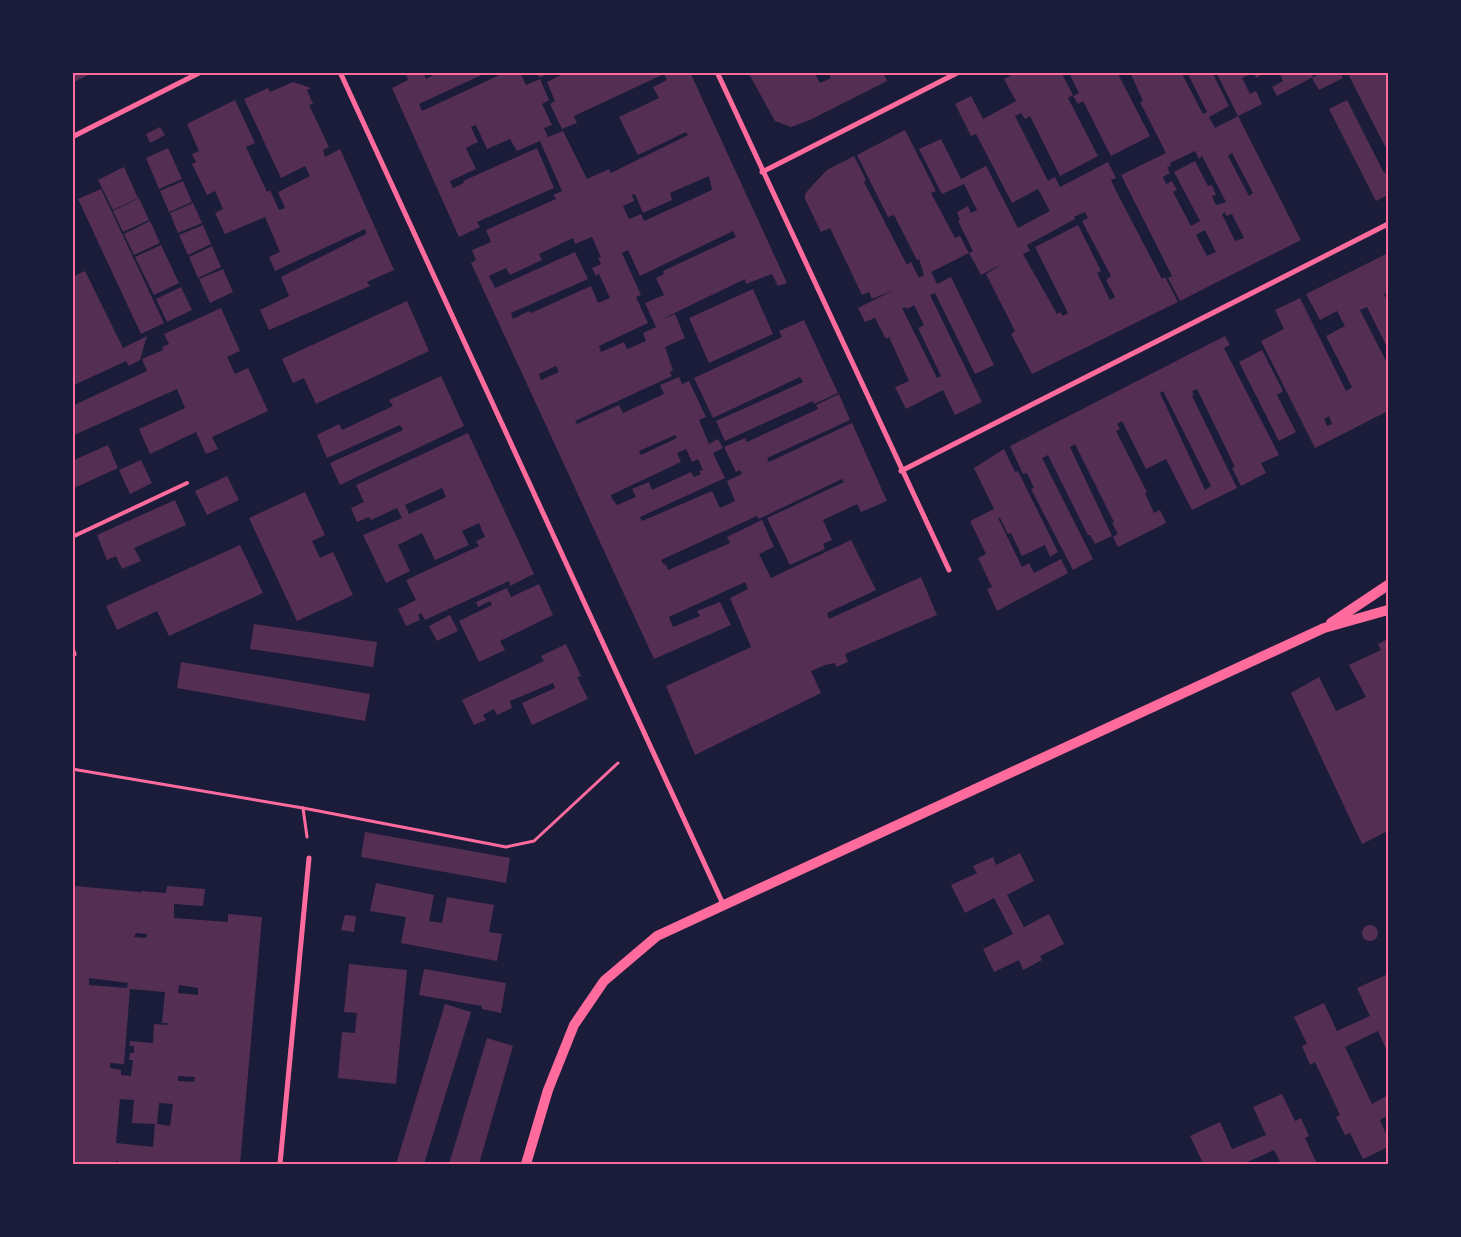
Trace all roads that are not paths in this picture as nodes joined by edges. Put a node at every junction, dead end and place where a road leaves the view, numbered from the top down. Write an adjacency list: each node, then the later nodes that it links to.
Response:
1 (201, 72): 5 (street)
2 (340, 72): 18 (street)
3 (716, 72): 6 (street)
4 (959, 72): 6 (street)
5 (72, 137)
6 (762, 172): 8 (street)
7 (1388, 224): 8 (street)
8 (901, 471): 11 (street)
9 (187, 483): 10 (lane)
10 (72, 537)
11 (949, 570)
12 (1388, 585): 14 (main road)
13 (1388, 610): 14 (main road)
14 (1324, 628): 18 (main road)
15 (72, 648): 16 (street)
16 (74, 654)
17 (309, 858): 19 (street)
18 (723, 904): 20 (main road)
19 (280, 1164)
20 (526, 1164)

